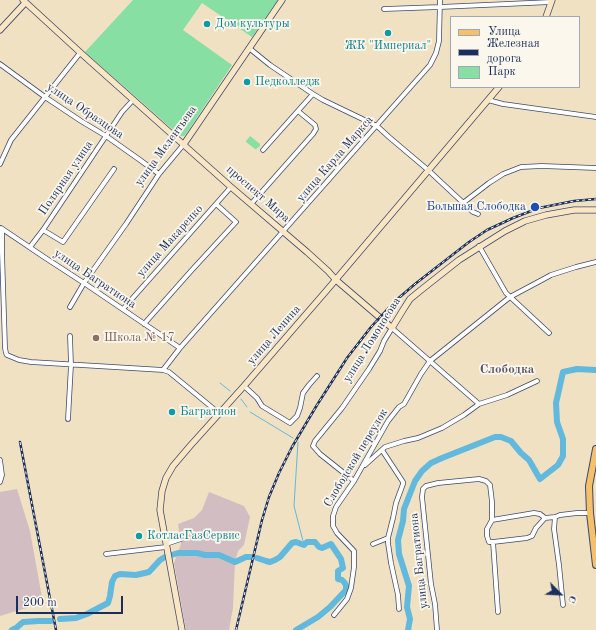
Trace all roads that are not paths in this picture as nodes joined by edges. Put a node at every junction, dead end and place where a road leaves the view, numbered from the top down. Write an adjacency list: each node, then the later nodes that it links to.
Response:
1 (282, 0): 9 (street, улица Мелентьева)
2 (440, 0): 5 (street, улица Карла Маркса)
3 (551, 1): 5 (street); 7 (street)
4 (24, 2): 8 (street); 10 (street, проспект Мира)
5 (440, 7): 6 (street); 19 (street, улица Карла Маркса)
6 (384, 8)
7 (546, 16)
8 (0, 30)
9 (249, 48): 13 (street); 21 (street, улица Мелентьева)
10 (80, 53): 14 (street); 15 (street, проспект Мира)
11 (0, 64): 14 (street, улица Образцова)
12 (498, 88): 16 (street, улица Ленина)
13 (313, 94): 17 (street); 19 (street)
14 (46, 97): 20 (street, улица Образцова); 23 (street)
15 (133, 100): 20 (street, Полярная улица); 21 (street, проспект Мира)
16 (488, 100): 18 (street); 26 (street, улица Ленина)
17 (298, 111): 22 (street); 31 (street)
18 (596, 117)
19 (377, 126): 26 (street); 36 (street, улица Карла Маркса)
20 (106, 136): 27 (street, улица Образцова); 35 (street, Полярная улица)
21 (184, 144): 27 (street, улица Мелентьева); 28 (street, проспект Мира)
22 (263, 150)
23 (0, 164)
24 (596, 168): 29 (street)
25 (114, 170): 35 (street)
26 (428, 170): 29 (street); 40 (street, улица Ленина)
27 (159, 174): 41 (street, улица Мелентьева)
28 (232, 187): 30 (street, улица Макаренко); 31 (street, проспект Мира)
29 (462, 203): 33 (street)
30 (216, 204): 44 (street, улица Макаренко); 45 (street)
31 (251, 204): 36 (street, проспект Мира)
32 (596, 210): 37 (street, улица Ломоносова)
33 (478, 214)
34 (1, 228): 38 (street, улица Багратиона); 51 (street)
35 (43, 230): 38 (street, Полярная улица)
36 (284, 232): 40 (street, проспект Мира); 49 (street, улица Карла Маркса)
37 (479, 246): 42 (street); 46 (street, улица Ломоносова)
38 (30, 247): 41 (street, улица Багратиона)
39 (596, 262): 42 (street, Слободской переулок)
40 (336, 280): 46 (street, проспект Мира); 55 (street, улица Ленина)
41 (84, 283): 43 (street, улица Мелентьева); 44 (street, улица Багратиона)
42 (510, 297): 47 (street); 50 (street, Слободской переулок)
43 (70, 307)
44 (123, 309): 45 (street, улица Багратиона)
45 (144, 324): 49 (street, улица Багратиона)
46 (392, 328): 50 (street, проспект Мира); 63 (street, улица Ломоносова)
47 (549, 333)
48 (70, 336): 51 (street)
49 (180, 348): 52 (street, улица Карла Маркса)
50 (430, 361): 56 (street, проспект Мира); 62 (street, Слободской переулок)
51 (71, 365): 52 (street); 58 (street)
52 (163, 370): 57 (street)
53 (317, 376): 55 (street)
54 (537, 381): 56 (street)
55 (244, 386): 57 (street, улица Ленина)
56 (479, 404): 60 (street)
57 (220, 414): 73 (street, улица Ленина)
58 (68, 419)
59 (596, 449): 65 (main road)
60 (382, 450): 62 (street); 69 (street, улица Багратиона)
61 (0, 460): 64 (street)
62 (361, 469): 63 (street, Слободской переулок)
63 (354, 481): 80 (street, Слободской переулок)
64 (0, 482)
65 (590, 513): 66 (street); 74 (main road)
66 (555, 517): 67 (street); 77 (street)
67 (546, 518): 68 (street); 71 (street)
68 (492, 520): 71 (street); 82 (street, улица Багратиона)
69 (388, 538): 72 (street); 78 (street, улица Багратиона)
70 (181, 539): 73 (street)
71 (493, 542): 79 (street)
72 (373, 544)
73 (166, 547): 75 (street); 81 (street, улица Ленина)
74 (595, 548): 76 (main road)
75 (106, 554)
76 (596, 564)
77 (563, 605)
78 (399, 608)
79 (498, 612)
80 (334, 615)
81 (182, 630)
82 (437, 630)

